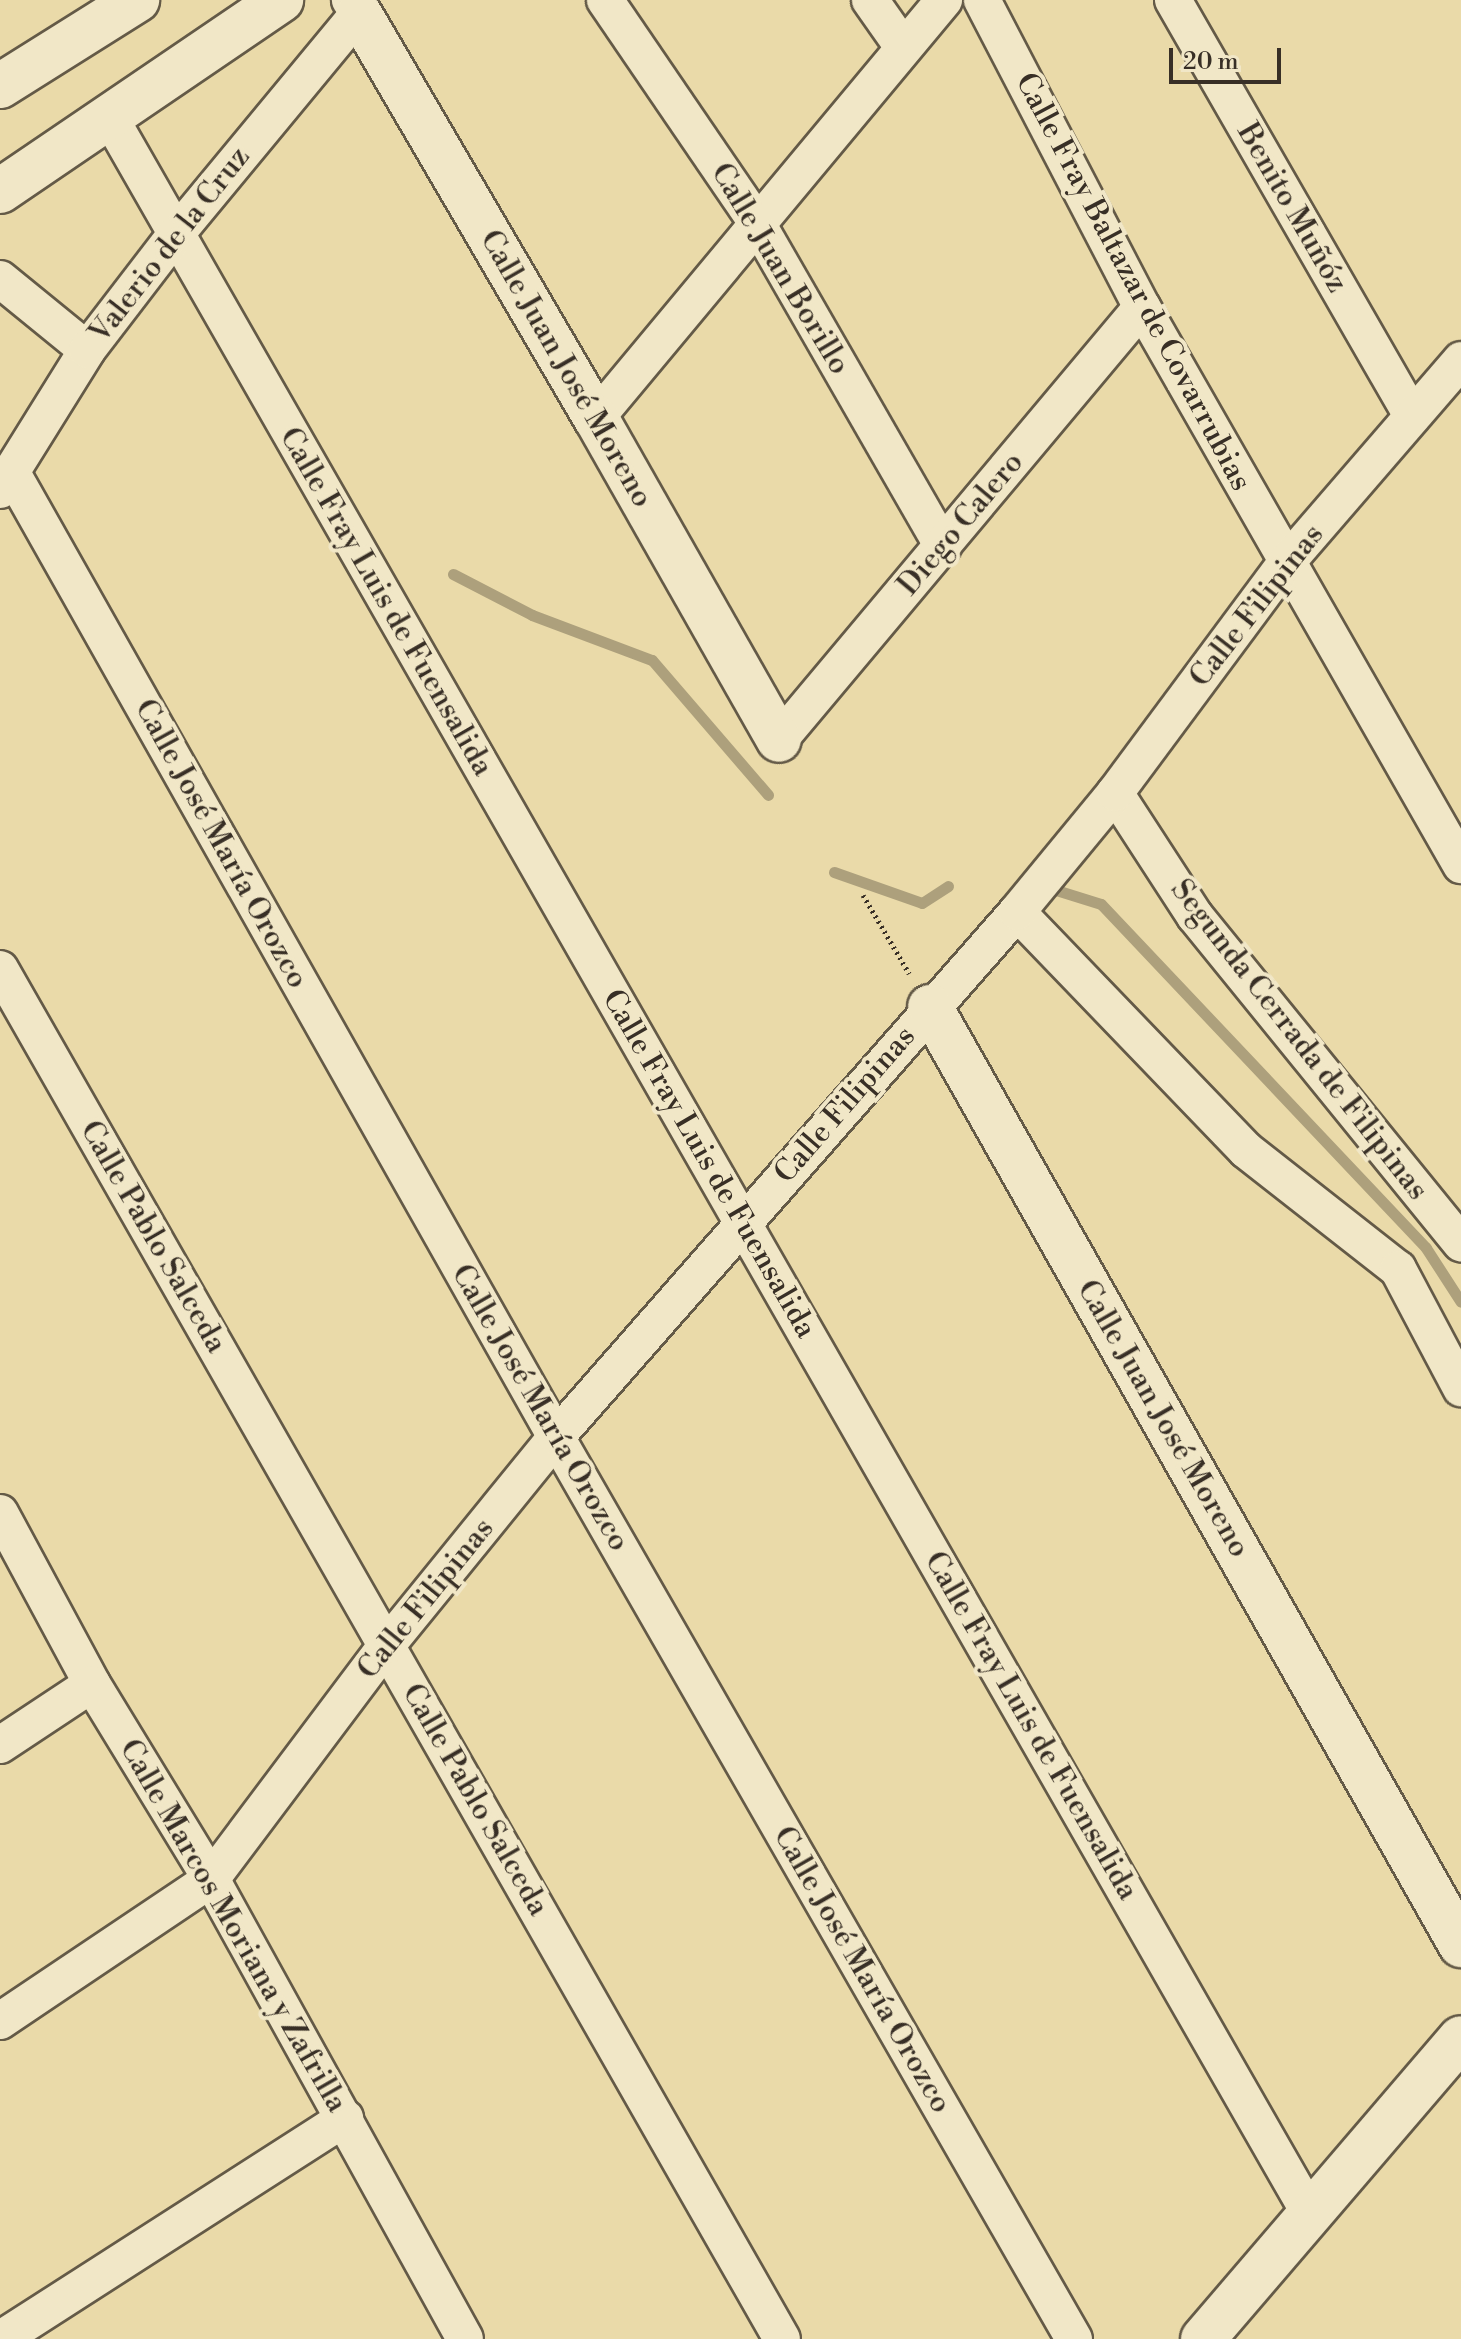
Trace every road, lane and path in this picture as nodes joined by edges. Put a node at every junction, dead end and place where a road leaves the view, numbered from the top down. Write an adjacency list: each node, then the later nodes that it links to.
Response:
1 (137, 0): 10 (street)
2 (281, 0): 11 (street)
3 (605, 0): 13 (street, Calle Juan Borillo)
4 (870, 0): 9 (street)
5 (944, 0): 9 (street)
6 (982, 0): 16 (street, Calle Fray Baltazar de Covarrubias)
7 (1173, 0): 19 (street, Benito Muñóz)
8 (354, 6): 14 (street, Valerio de la Cruz); 20 (street, Calle Juan José Moreno)
9 (903, 47): 13 (street)
10 (0, 86)
11 (109, 116): 12 (street); 14 (street, Calle Fray Luis de Fuensalida)
12 (2, 187)
13 (757, 223): 20 (street); 22 (street, Calle Juan Borillo)
14 (176, 234): 17 (street, Valerio de la Cruz); 31 (street, Calle Fray Luis de Fuensalida)
15 (0, 279): 17 (street)
16 (1142, 307): 22 (street, Diego Calero); 23 (street, Calle Fray Baltazar de Covarrubias)
17 (87, 350): 21 (street, Valerio de la Cruz)
18 (1461, 360): 19 (street, Calle Filipinas)
19 (1412, 416): 23 (street, Calle Filipinas)
20 (596, 418): 24 (street, Calle Juan José Moreno)
21 (6, 482): 34 (street, Calle José María Orozco)
22 (943, 546): 24 (street, Diego Calero)
23 (1286, 563): 25 (street, Calle Filipinas); 26 (street, Calle Fray Baltazar de Covarrubias)
24 (779, 740)
25 (1115, 793): 28 (street, Calle Filipinas); 32 (street, Segunda Cerrada de Filipinas)
26 (1461, 865)
27 (863, 895): 30 (path)
28 (1017, 912): 30 (street, Calle Filipinas); 33 (street)
29 (0, 969): 36 (street, Calle Pablo Salceda)
30 (930, 1007): 31 (street, Calle Filipinas); 40 (street, Calle Juan José Moreno)
31 (742, 1223): 34 (street, Calle Filipinas); 44 (street, Calle Fray Luis de Fuensalida)
32 (1461, 1243)
33 (1461, 1388)
34 (556, 1437): 36 (street, Calle Filipinas); 48 (street, Calle José María Orozco)
35 (0, 1513): 37 (street, Calle Marcos Moriana y Zafrilla)
36 (387, 1645): 39 (street, Calle Filipinas); 47 (street, Calle Pablo Salceda)
37 (92, 1684): 38 (street); 39 (street, Calle Marcos Moriana y Zafrilla)
38 (0, 1745)
39 (211, 1879): 41 (street, Calle Filipinas); 43 (street, Calle Marcos Moriana y Zafrilla)
40 (1461, 1945)
41 (0, 2021)
42 (1461, 2038): 44 (street)
43 (345, 2118): 45 (street, Calle Marcos Moriana y Zafrilla); 46 (street)
44 (1309, 2212): 49 (street)
45 (461, 2338)
46 (1, 2339)
47 (782, 2339)
48 (1074, 2339)
49 (1203, 2339)

